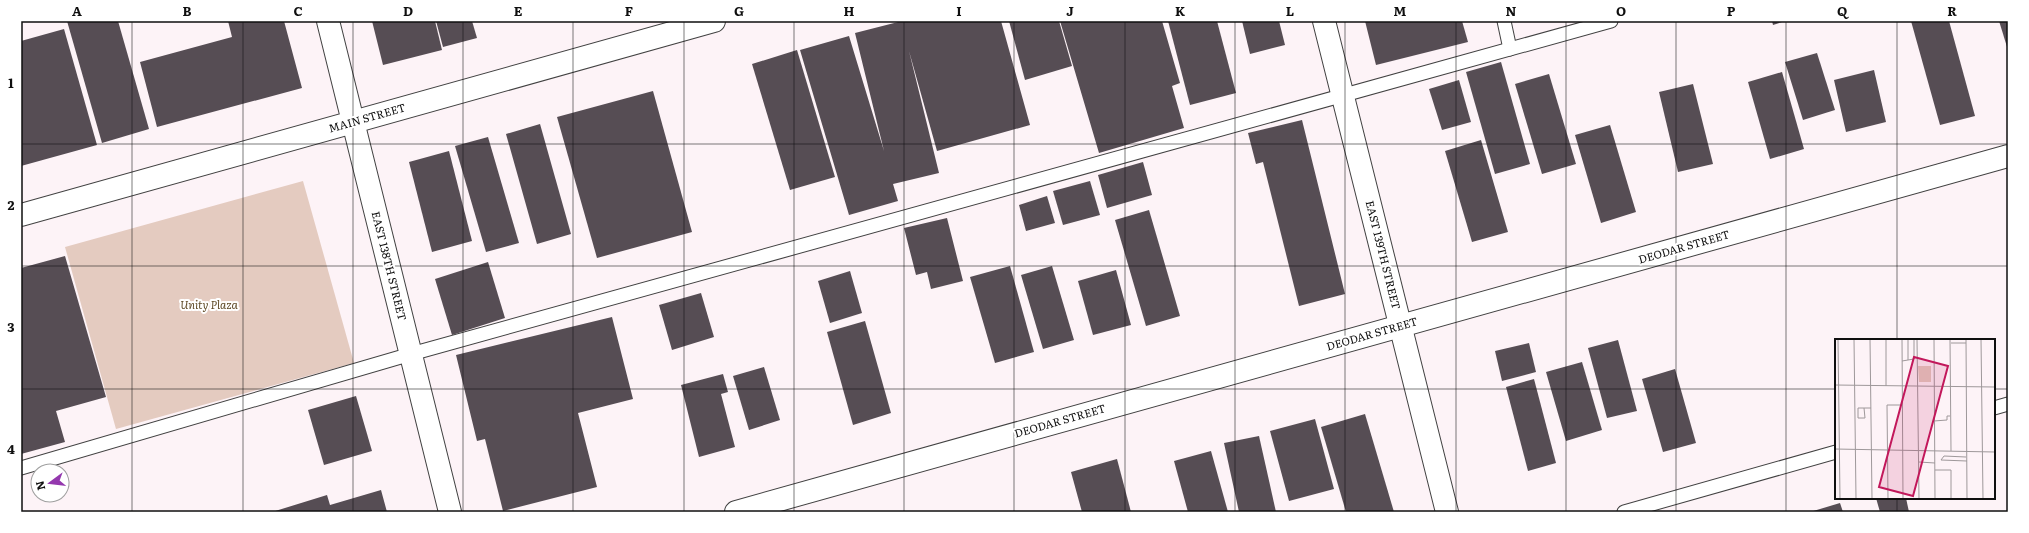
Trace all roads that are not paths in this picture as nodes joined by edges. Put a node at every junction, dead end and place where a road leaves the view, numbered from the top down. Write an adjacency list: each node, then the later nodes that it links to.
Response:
1 (328, 21): 8 (street, EAST 138TH STREET)
2 (714, 21): 8 (street, MAIN STREET)
3 (1324, 21): 7 (street, EAST 139TH STREET)
4 (1504, 21): 6 (lane)
5 (1611, 21): 6 (lane)
6 (1510, 49): 7 (lane)
7 (1343, 95): 11 (street, EAST 139TH STREET); 12 (lane)
8 (353, 122): 10 (street, MAIN STREET); 12 (street, EAST 138TH STREET)
9 (2008, 156): 11 (street, DEODAR STREET)
10 (21, 215)
11 (1401, 326): 17 (street, DEODAR STREET); 19 (street, EAST 139TH STREET)
12 (411, 354): 16 (lane); 18 (street, EAST 138TH STREET)
13 (2008, 404): 14 (lane)
14 (1995, 408)
15 (1835, 452): 20 (lane)
16 (21, 468)
17 (741, 511)
18 (450, 512)
19 (1447, 512)
20 (1624, 512)

